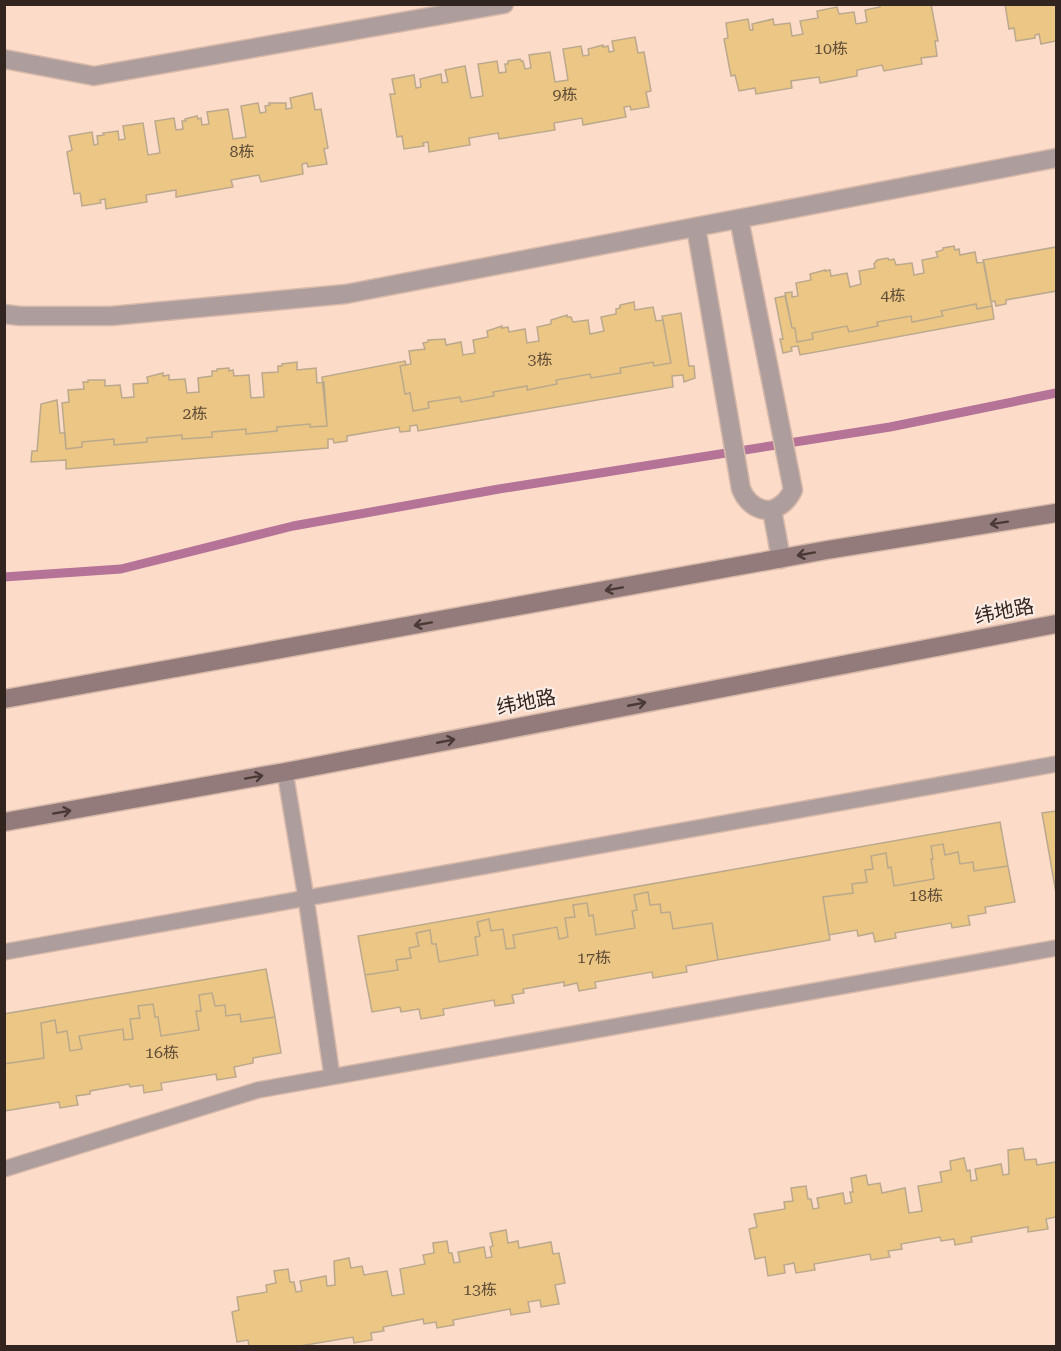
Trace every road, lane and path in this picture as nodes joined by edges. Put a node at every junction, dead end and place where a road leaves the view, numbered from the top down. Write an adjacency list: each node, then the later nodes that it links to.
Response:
1 (504, 4): 2 (street)
2 (4, 59)
3 (1056, 158): 4 (street)
4 (739, 219): 5 (street); 7 (street)
5 (696, 227): 6 (street); 7 (street)
6 (4, 314)
7 (772, 510): 9 (street)
8 (1056, 513): 9 (main road, one-way to 9)
9 (781, 559): 11 (main road, one-way to 11)
10 (1056, 624): 13 (main road, 纬地路, one-way to 10)
11 (4, 699)
12 (1056, 764): 15 (lane)
13 (285, 772): 14 (main road, 纬地路, one-way to 13); 15 (lane)
14 (4, 822)
15 (306, 898): 17 (lane); 18 (lane)
16 (1056, 948): 18 (lane)
17 (4, 952)
18 (332, 1077): 19 (lane)
19 (4, 1168)

